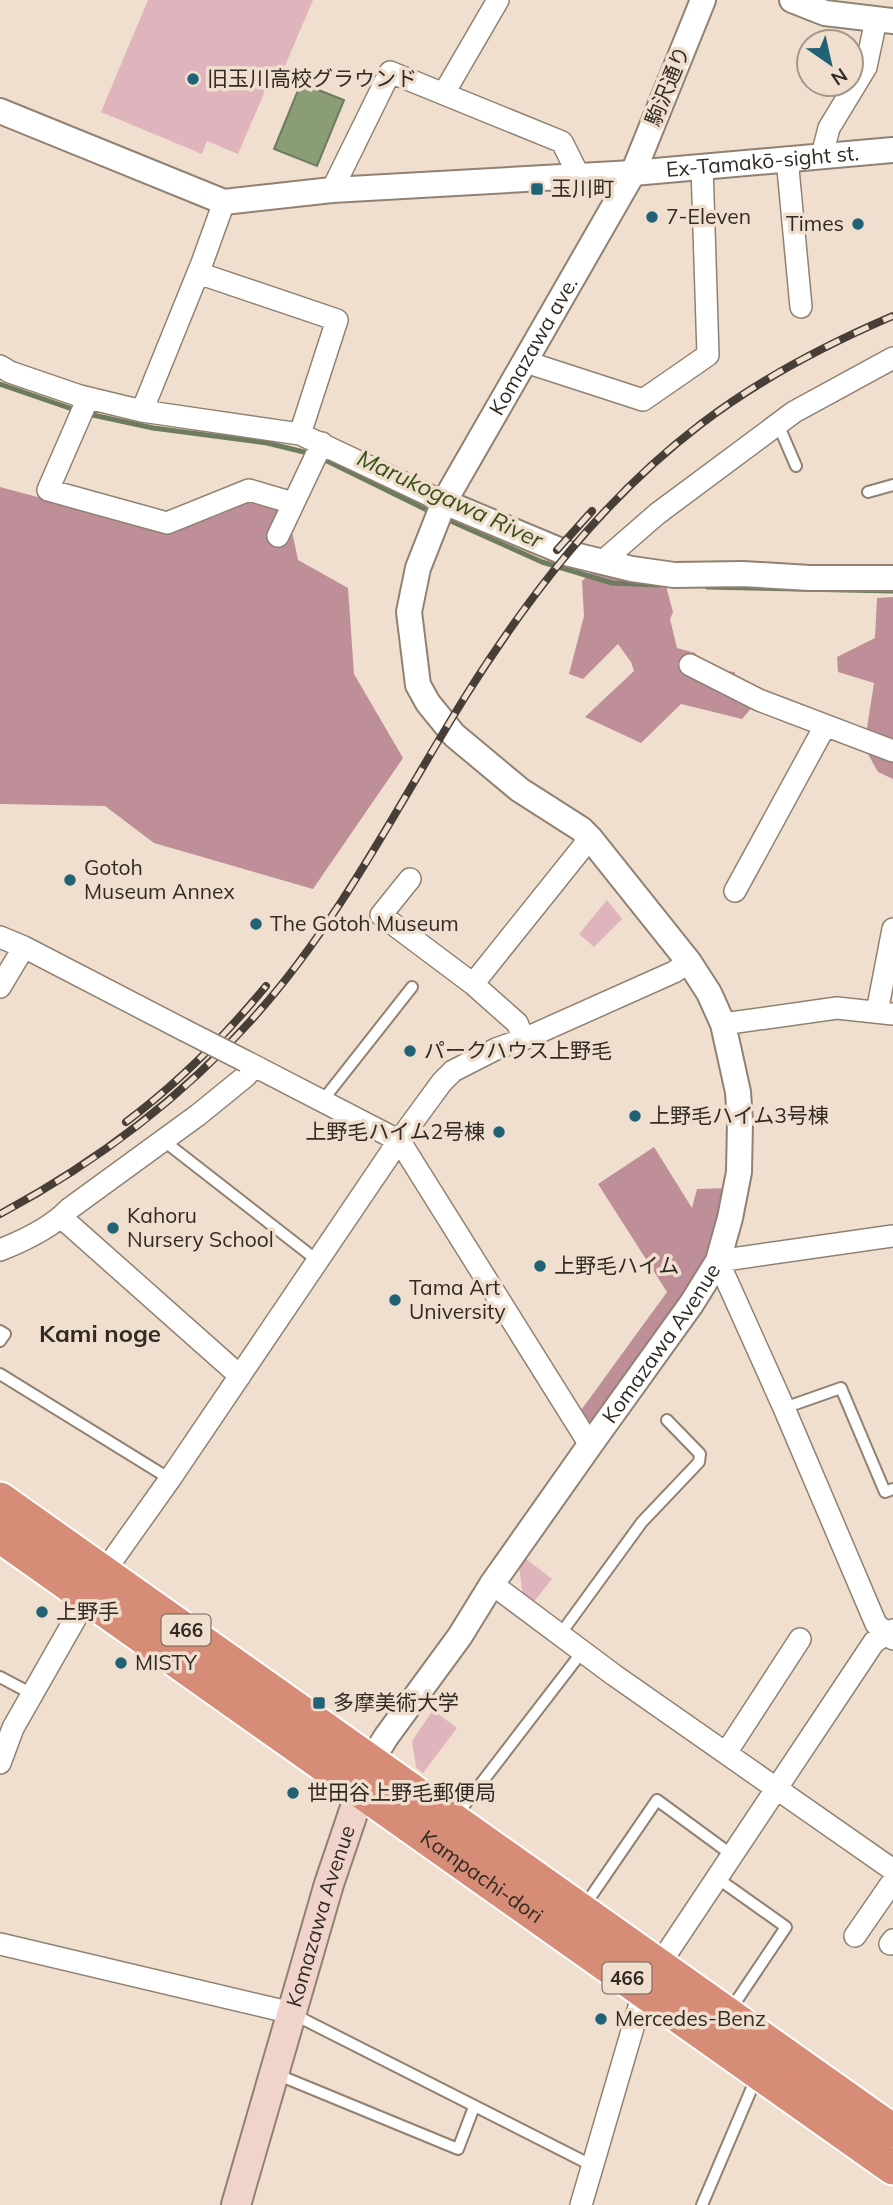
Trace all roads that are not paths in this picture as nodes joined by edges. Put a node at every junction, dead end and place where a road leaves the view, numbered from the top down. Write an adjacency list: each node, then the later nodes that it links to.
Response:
1 (498, 0): 5 (street)
2 (703, 0): 11 (street, 駒沢通り)
3 (792, 0): 4 (street)
4 (885, 20): 8 (street)
5 (444, 93): 12 (street); 13 (street)
6 (0, 111): 14 (street)
7 (893, 150): 8 (street, Ex-Tamakō-sight st.)
8 (822, 155): 9 (street, Ex-Tamakō-sight st.)
9 (787, 158): 10 (street, Ex-Tamakō-sight st.); 16 (street)
10 (702, 166): 11 (street, Ex-Tamakō-sight st.); 18 (street)
11 (633, 173): 12 (street, Ex-Tamakō-sight st.); 18 (street, Komazawa ave.)
12 (578, 174): 13 (street, Ex-Tamakō-sight st.)
13 (332, 190): 14 (street, Ex-Tamakō-sight st.)
14 (224, 202): 15 (street)
15 (198, 273): 21 (street); 23 (street)
16 (801, 307)
17 (893, 358): 22 (street)
18 (526, 362): 29 (street, Komazawa ave.)
19 (0, 366): 20 (street)
20 (88, 398): 21 (street); 28 (street)
21 (142, 411): 23 (street)
22 (778, 424): 25 (lane); 31 (street)
23 (300, 434): 24 (street)
24 (322, 443): 28 (street); 29 (street)
25 (796, 466)
26 (893, 485): 27 (lane)
27 (869, 492)
28 (293, 503): 30 (street)
29 (440, 512): 31 (street); 36 (street, Komazawa Avenue)
30 (278, 536)
31 (603, 561): 32 (street)
32 (893, 578)
33 (690, 665): 34 (street)
34 (825, 726): 35 (street); 38 (street)
35 (893, 751)
36 (590, 838): 42 (street, Komazawa Avenue); 43 (street)
37 (410, 879): 43 (street)
38 (735, 891)
39 (893, 929): 46 (street)
40 (0, 937): 41 (street)
41 (24, 947): 44 (street); 49 (street, bridge)
42 (689, 962): 47 (street, Komazawa Avenue); 48 (street)
43 (473, 984): 48 (street)
44 (0, 987)
45 (412, 987): 50 (lane)
46 (885, 1013): 47 (street)
47 (723, 1024): 57 (street, Komazawa Avenue)
48 (524, 1039): 52 (street)
49 (249, 1063): 50 (street); 51 (street)
50 (323, 1100): 52 (street)
51 (164, 1141): 53 (street); 56 (lane)
52 (398, 1142): 56 (street); 64 (street)
53 (61, 1217): 55 (street); 61 (street)
54 (893, 1236): 57 (street)
55 (0, 1250)
56 (318, 1261): 61 (street)
57 (718, 1261): 62 (street); 64 (street, Komazawa Avenue)
58 (0, 1331): 59 (lane)
59 (0, 1341)
60 (0, 1374): 65 (lane)
61 (240, 1376): 65 (street)
62 (785, 1408): 66 (lane); 71 (street)
63 (667, 1420): 72 (lane)
64 (590, 1445): 69 (street, Komazawa Avenue)
65 (170, 1479): 70 (street)
66 (893, 1489)
67 (0, 1499): 70 (highway, Kampachi-dori / 466)
68 (0, 1536): 70 (highway, Kampachi-dori / 466)
69 (492, 1584): 72 (street); 79 (street, Komazawa Avenue)
70 (96, 1585): 76 (street); 79 (highway, Kampachi-dori / 466)
71 (891, 1635): 80 (street)
72 (559, 1636): 74 (street)
73 (800, 1639): 77 (street)
74 (582, 1652): 77 (street); 81 (lane)
75 (0, 1677): 76 (lane)
76 (32, 1694): 78 (street)
77 (726, 1754): 80 (street)
78 (0, 1763)
79 (372, 1763): 81 (highway, Kampachi-dori / 466); 89 (highway, Kampachi-dori / 466); 90 (main road, Komazawa Avenue)
80 (777, 1788): 82 (street); 83 (street)
81 (453, 1821): 86 (highway, Kampachi-dori / 466)
82 (732, 1855): 84 (street); 86 (lane)
83 (893, 1870)
84 (717, 1878): 89 (street); 91 (lane)
85 (893, 1881): 87 (street)
86 (581, 1910): 89 (highway, Kampachi-dori / 466)
87 (855, 1936)
88 (0, 1944): 90 (street)
89 (651, 1978): 91 (highway, Kampachi-dori / 466); 92 (highway, Kampachi-dori / 466); 96 (street)
90 (292, 2013): 93 (main road, Komazawa Avenue); 94 (lane)
91 (727, 2014): 95 (highway, Kampachi-dori / 466)
92 (758, 2073): 97 (highway, Kampachi-dori / 466); 100 (lane)
93 (274, 2074): 94 (lane); 98 (main road, Komazawa Avenue)
94 (474, 2107): 96 (lane)
95 (893, 2132)
96 (593, 2166): 99 (street)
97 (893, 2168)
98 (236, 2205)
99 (581, 2205)
100 (702, 2205)

